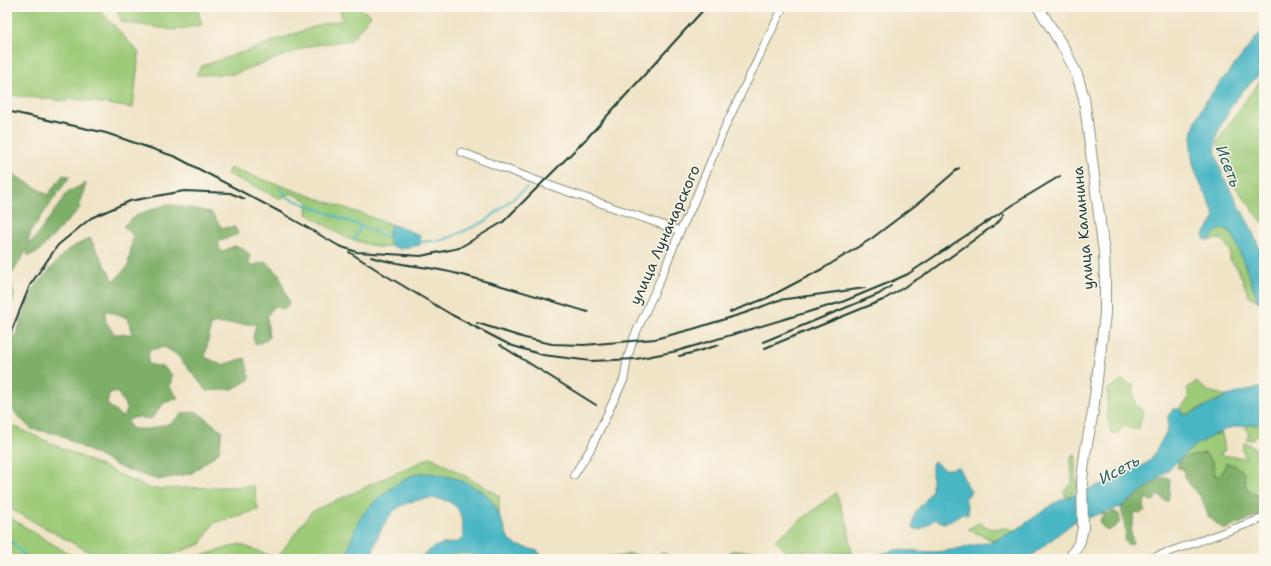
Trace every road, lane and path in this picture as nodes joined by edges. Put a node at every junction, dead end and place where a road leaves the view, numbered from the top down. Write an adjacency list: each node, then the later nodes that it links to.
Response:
1 (783, 7): 4 (street, улица Луначарского)
2 (1038, 7): 7 (main road, улица Калинина)
3 (461, 152): 4 (street)
4 (680, 231): 5 (street, улица Луначарского)
5 (574, 474)
6 (1264, 518): 8 (street)
7 (1070, 559)
8 (1149, 559)

